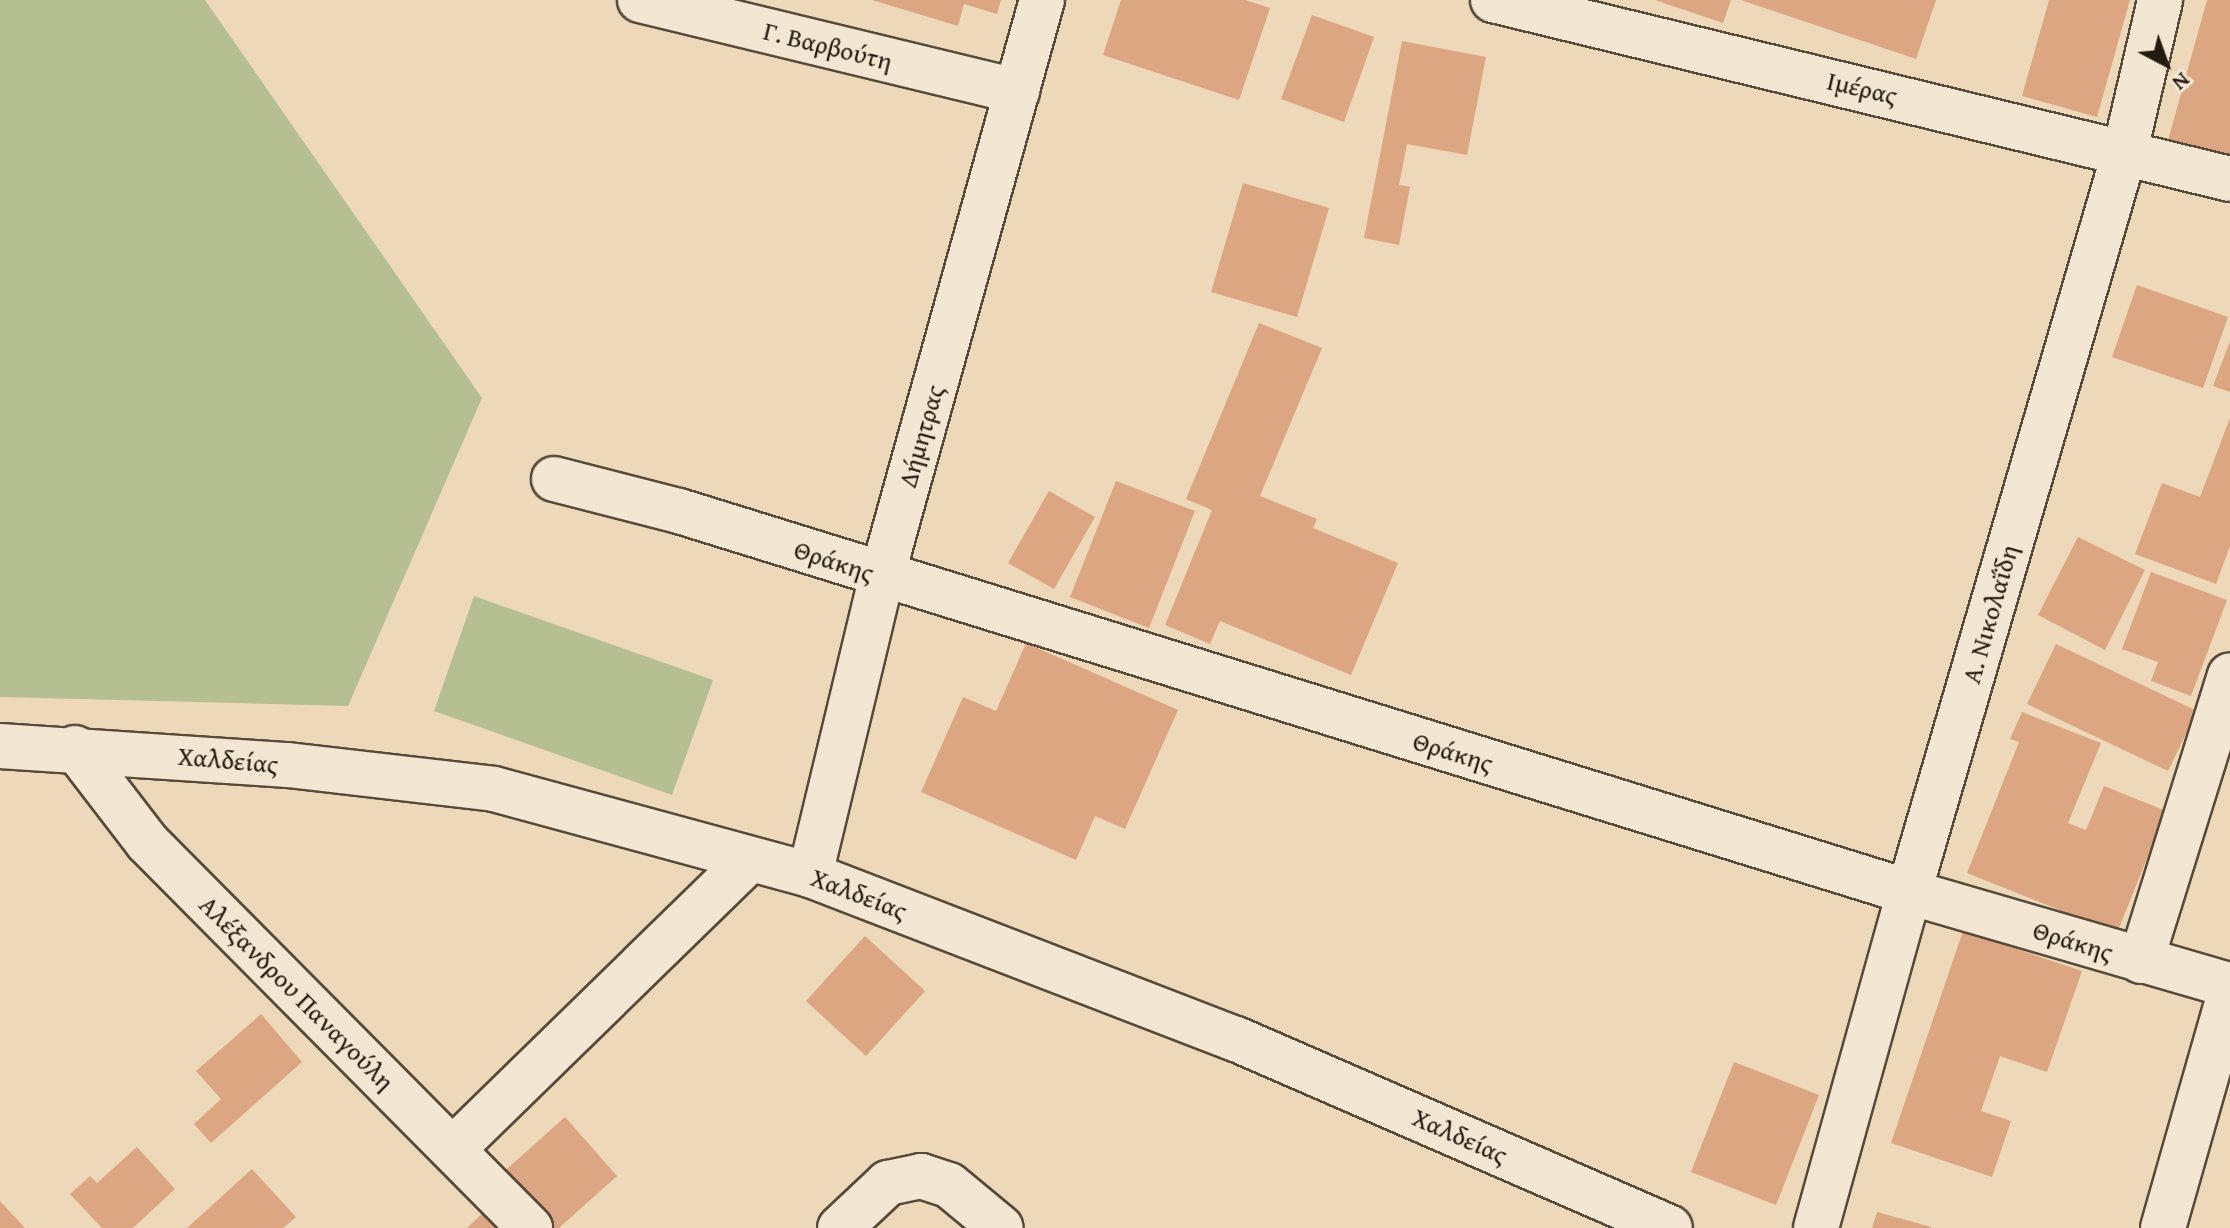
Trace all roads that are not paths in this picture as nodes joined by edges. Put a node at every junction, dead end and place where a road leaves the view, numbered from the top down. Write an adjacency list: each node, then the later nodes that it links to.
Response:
1 (640, 0): 5 (street, Γ. Βαρβούτη)
2 (1042, 0): 5 (street, Δήμητρας)
3 (1493, 0): 6 (street, Ιμέρας)
4 (2160, 0): 6 (street, Α. Νικολαΐδη)
5 (1017, 91): 9 (street, Δήμητρας)
6 (2125, 151): 7 (street, Ιμέρας); 15 (street, Α. Νικολαΐδη)
7 (2230, 179)
8 (554, 479): 9 (street, Θράκης)
9 (882, 576): 14 (street, Δήμητρας); 15 (street, Θράκης)
10 (2230, 676): 16 (street)
11 (0, 746): 12 (street, Χαλδείας)
12 (75, 748): 13 (street, Χαλδείας); 19 (street, Αλέξανδρου Παναγούλη)
13 (750, 859): 14 (street, Χαλδείας); 19 (street)
14 (810, 875): 23 (street, Χαλδείας)
15 (1909, 892): 16 (street, Θράκης); 24 (street, Α. Νικολαΐδη)
16 (2141, 961): 17 (street, Θράκης)
17 (2230, 985)
18 (2230, 993): 25 (street)
19 (453, 1149): 20 (street, Αλέξανδρου Παναγούλη)
20 (530, 1228)
21 (840, 1228): 22 (street)
22 (1001, 1228)
23 (1670, 1228)
24 (1816, 1228)
25 (2163, 1228)

